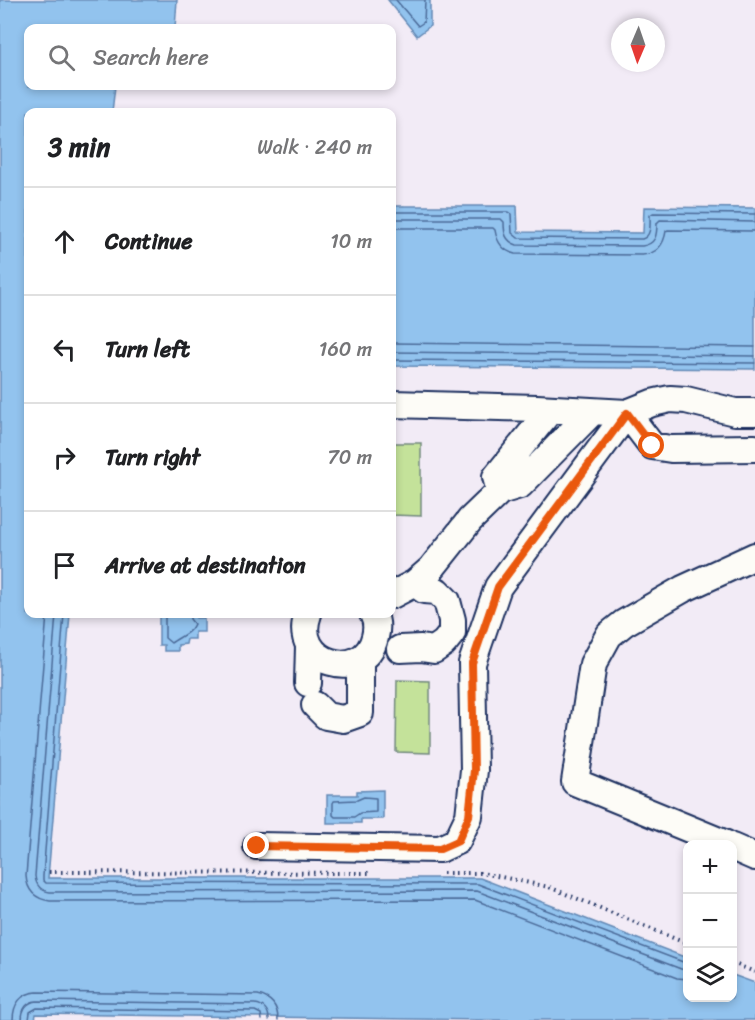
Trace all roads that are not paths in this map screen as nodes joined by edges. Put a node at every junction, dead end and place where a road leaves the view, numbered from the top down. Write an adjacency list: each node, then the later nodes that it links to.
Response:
1 (396, 404): 2 (street)
2 (551, 409): 3 (street); 7 (street)
3 (592, 412): 5 (street); 7 (street)
4 (755, 412): 5 (street)
5 (627, 413): 6 (street); 17 (street)
6 (755, 448)
7 (500, 491): 9 (street)
8 (755, 556): 16 (street)
9 (419, 586): 10 (street); 14 (street)
10 (396, 594)
11 (306, 618): 13 (street)
12 (375, 618): 15 (street)
13 (309, 646): 15 (street); 15 (street)
14 (410, 648)
15 (360, 659)
16 (716, 840)
17 (257, 846)
18 (737, 849): 19 (street)
19 (755, 856)

